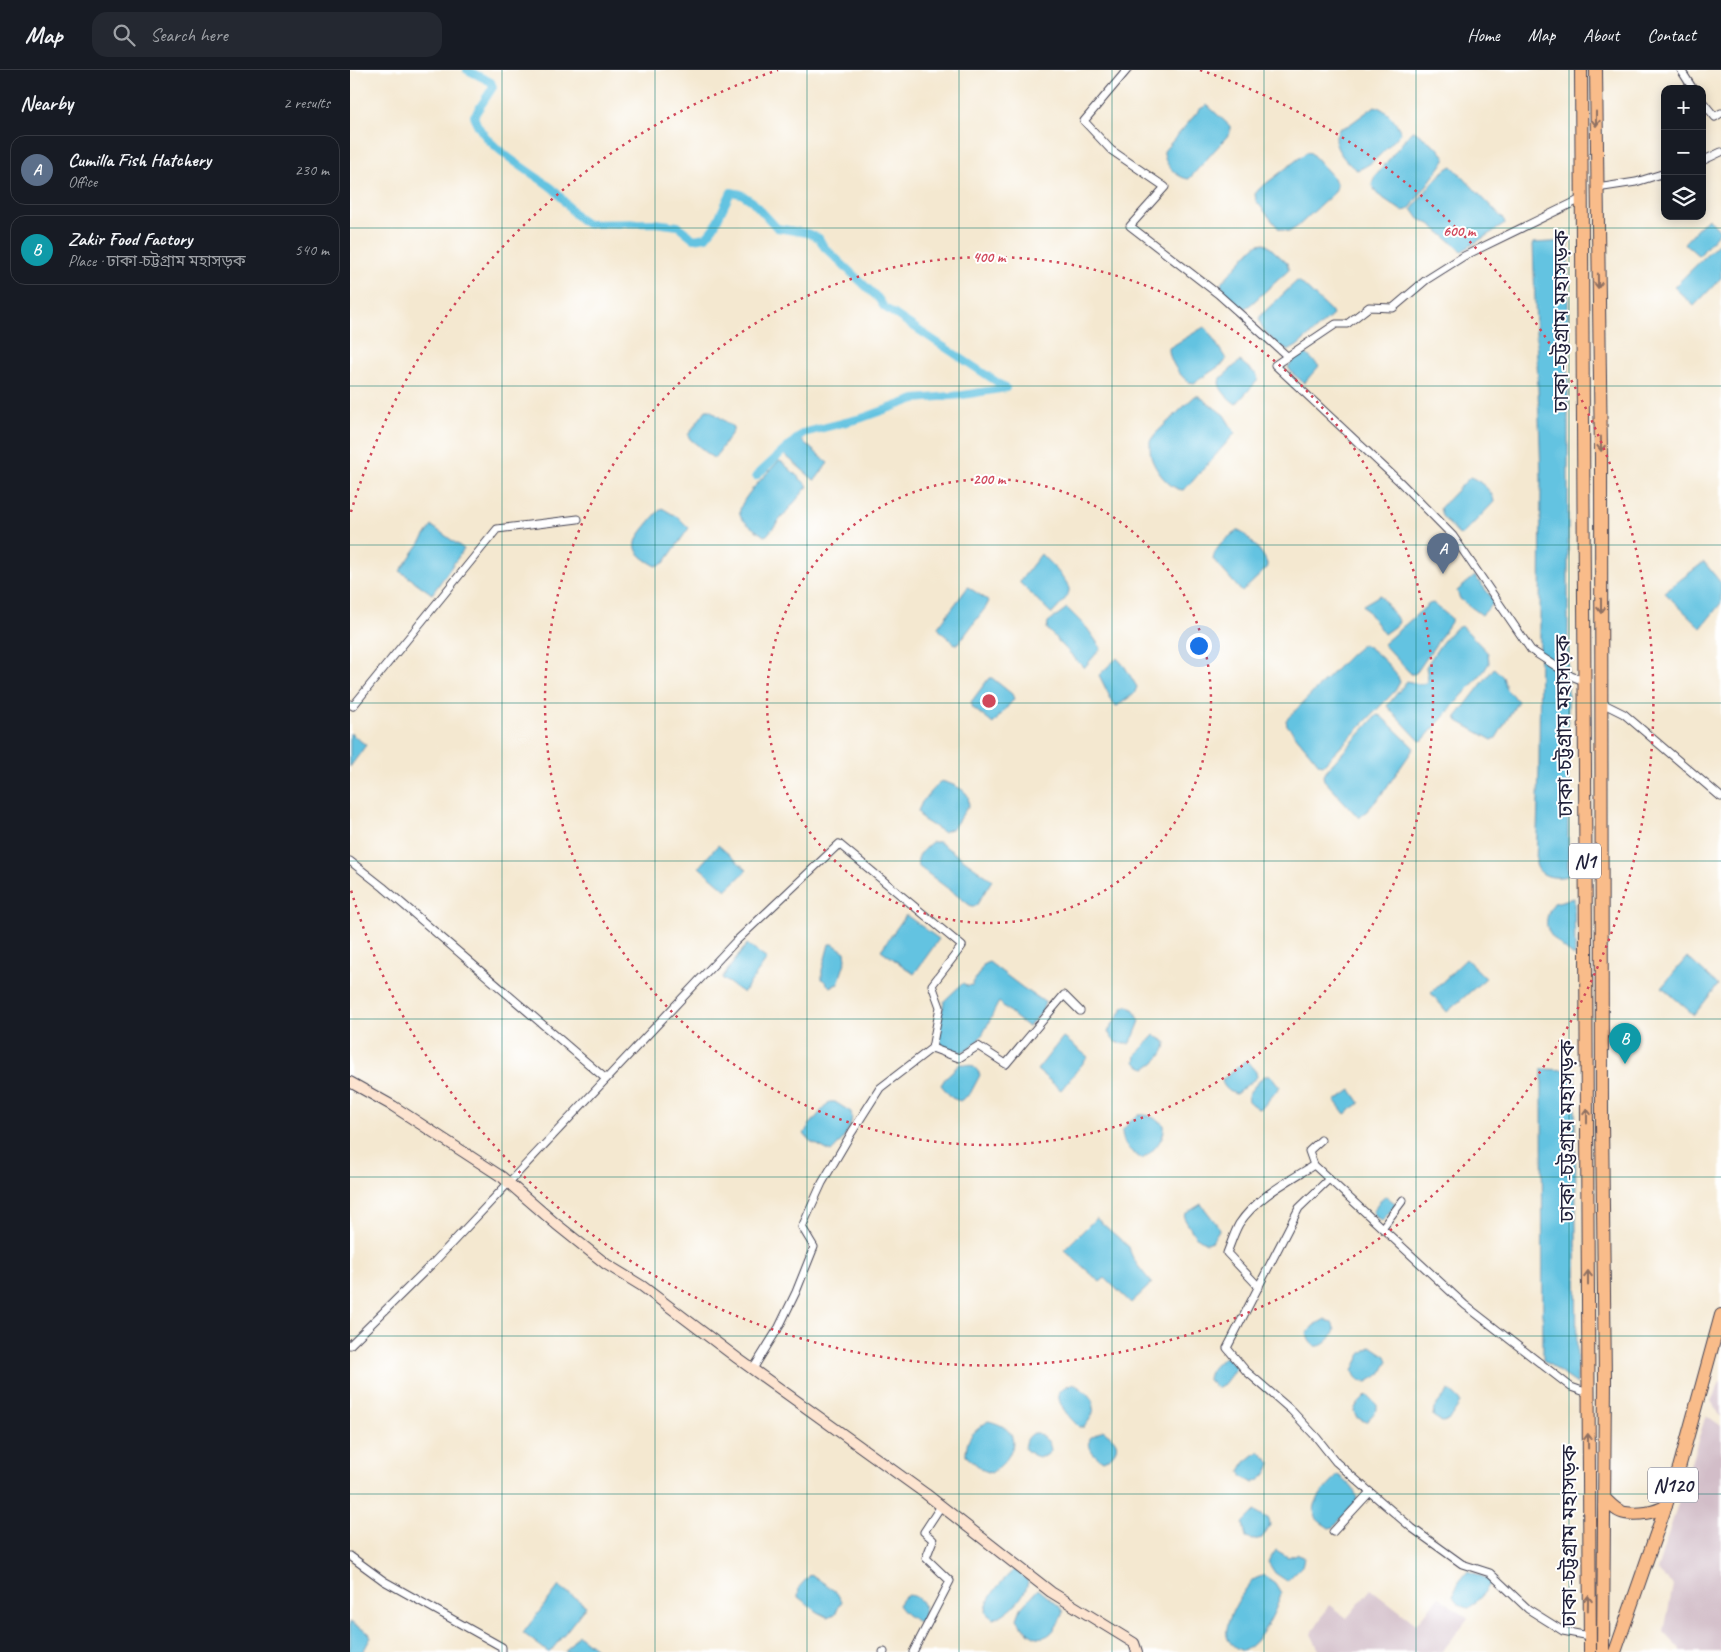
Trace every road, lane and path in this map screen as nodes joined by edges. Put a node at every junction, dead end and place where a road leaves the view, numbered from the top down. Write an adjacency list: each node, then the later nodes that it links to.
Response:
1 (1127, 70): 13 (street)
2 (1581, 70): 12 (highway, ঢাকা-চট্টগ্রাম মহাসড়ক / N1)
3 (1596, 70): 11 (highway, ঢাকা-চট্টগ্রাম মহাসড়ক / N1, one-way to 11)
4 (1681, 70): 5 (street)
5 (1690, 85)
6 (1706, 106): 7 (street)
7 (1721, 113)
8 (1721, 152): 9 (street)
9 (1706, 159)
10 (1661, 175): 11 (street)
11 (1597, 188): 16 (highway, ঢাকা-চট্টগ্রাম মহাসড়ক / N1, one-way to 16)
12 (1581, 198): 13 (street); 15 (highway, ঢাকা-চট্টগ্রাম মহাসড়ক / N1)
13 (1287, 356): 15 (street)
14 (578, 519): 17 (street)
15 (1584, 680): 34 (highway, ঢাকা-চট্টগ্রাম মহাসড়ক / N1, one-way to 15)
16 (1602, 702): 18 (street); 36 (highway, ঢাকা-চট্টগ্রাম মহাসড়ক / N1)
17 (350, 704)
18 (1721, 797)
19 (350, 861): 22 (street)
20 (1080, 1011): 21 (street)
21 (932, 1048): 22 (street); 33 (street)
22 (606, 1080): 27 (street)
23 (350, 1082): 27 (main road)
24 (1321, 1140): 25 (street)
25 (1314, 1165): 26 (street); 30 (street)
26 (1329, 1178): 29 (street); 30 (street)
27 (508, 1183): 32 (street); 33 (main road)
28 (1403, 1200): 29 (street)
29 (1382, 1228): 34 (street)
30 (1259, 1287): 35 (street)
31 (1721, 1315): 38 (highway, N120)
32 (350, 1345)
33 (753, 1369): 37 (main road)
34 (1588, 1393): 41 (highway, ঢাকা-চট্টগ্রাম মহাসড়ক / N1, one-way to 34)
35 (1370, 1492): 39 (street); 41 (street)
36 (1605, 1500): 38 (highway, N120); 46 (highway, ঢাকা-চট্টগ্রাম মহাসড়ক / N1)
37 (942, 1506): 43 (street); 44 (main road)
38 (1666, 1506): 47 (highway, N120)
39 (1334, 1532)
40 (350, 1556): 42 (street)
41 (1589, 1636): 45 (highway, ঢাকা-চট্টগ্রাম মহাসড়ক / N1)
42 (502, 1652)
43 (913, 1652)
44 (1137, 1652)
45 (1590, 1652)
46 (1604, 1652)
47 (1615, 1652)

